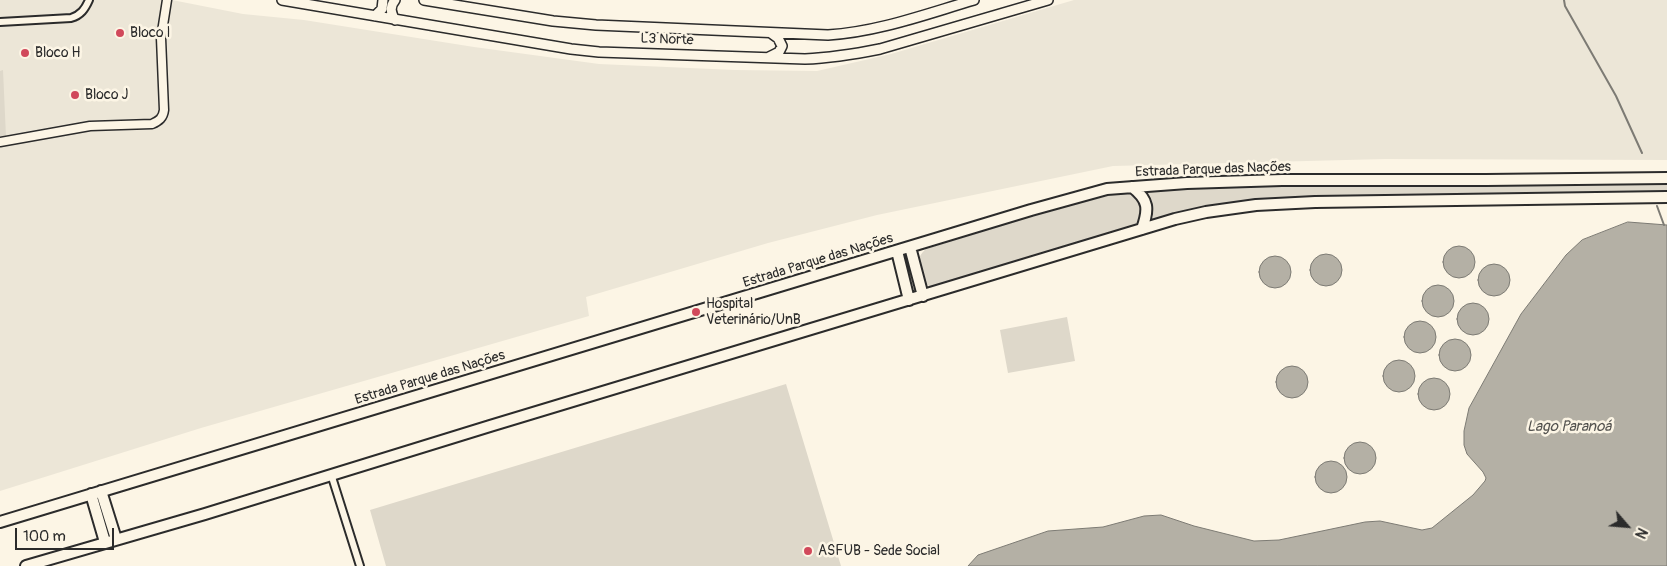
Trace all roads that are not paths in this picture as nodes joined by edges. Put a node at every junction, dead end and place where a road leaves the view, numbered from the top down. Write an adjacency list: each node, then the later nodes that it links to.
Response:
1 (88, 0): 11 (street)
2 (167, 0): 14 (street)
3 (282, 0): 9 (main road, L3 Norte)
4 (383, 0): 9 (main road)
5 (395, 0): 10 (main road)
6 (424, 0): 12 (main road, L3 Norte)
7 (974, 0): 12 (main road, L3 Norte)
8 (1048, 0): 13 (main road, L3 Norte)
9 (376, 16): 10 (main road, L3 Norte)
10 (395, 20): 13 (main road, L3 Norte)
11 (0, 22)
12 (771, 33): 13 (main road)
13 (766, 58)
14 (0, 142)
15 (1667, 178): 16 (highway, Estrada Parque das Nações)
16 (1132, 186): 18 (highway); 19 (highway, Estrada Parque das Nações)
17 (1667, 198): 18 (highway)
18 (1142, 229): 21 (highway)
19 (910, 247): 20 (highway, Estrada Parque das Nações); 21 (highway)
20 (897, 251): 22 (highway); 24 (highway, Estrada Parque das Nações)
21 (923, 296): 22 (highway)
22 (909, 300): 23 (highway)
23 (331, 474): 26 (highway); 29 (street)
24 (96, 493): 25 (highway, Estrada Parque das Nações); 26 (highway); 27 (highway)
25 (0, 522)
26 (116, 539): 27 (highway)
27 (105, 542): 28 (highway)
28 (26, 566)
29 (360, 566)

